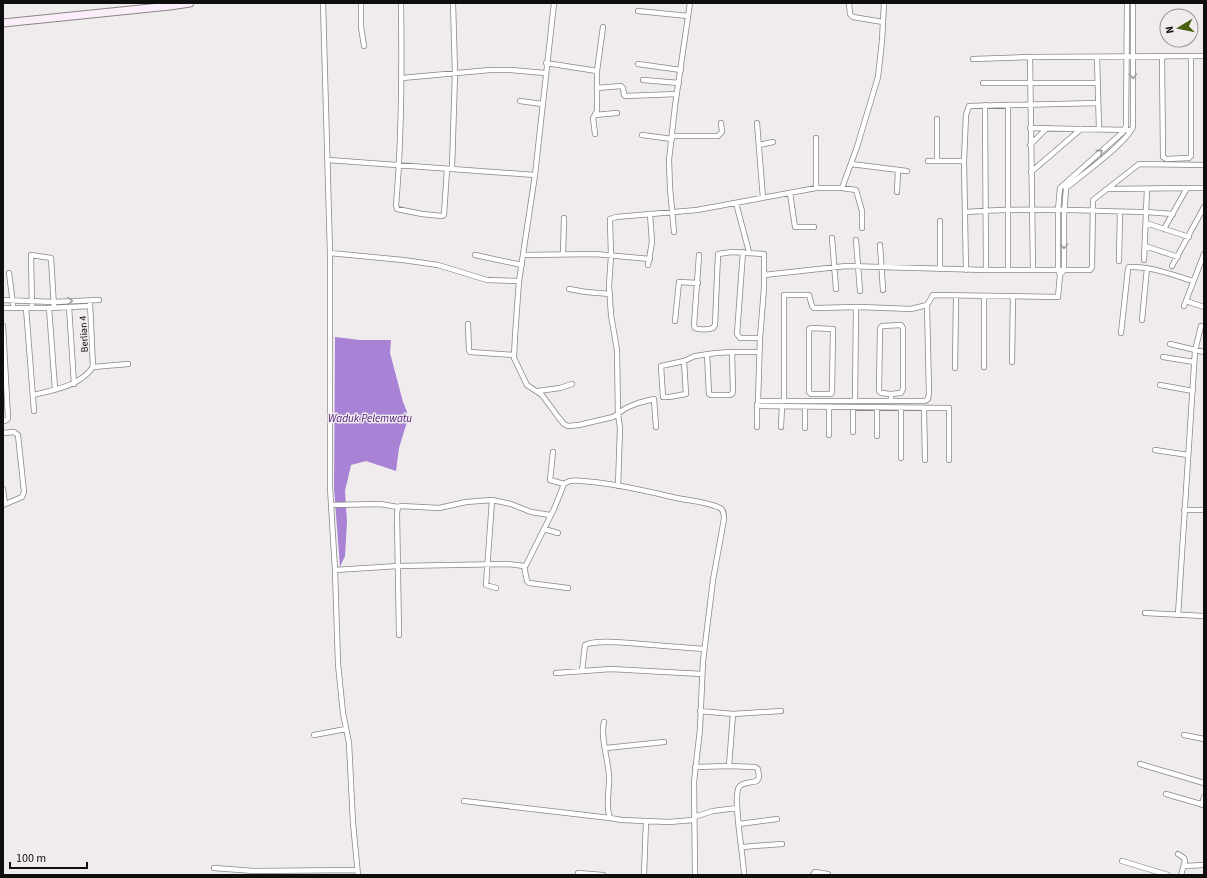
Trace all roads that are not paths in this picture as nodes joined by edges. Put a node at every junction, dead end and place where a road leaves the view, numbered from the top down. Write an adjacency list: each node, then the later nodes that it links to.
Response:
1 (190, 3): 15 (main road)
2 (323, 3): 64 (street)
3 (362, 3): 17 (street)
4 (401, 3): 32 (street)
5 (453, 3): 30 (street)
6 (554, 3): 26 (street)
7 (690, 3): 13 (street)
8 (850, 3): 14 (street)
9 (884, 3): 14 (street)
10 (1127, 3): 18 (street)
11 (1133, 3): 23 (street)
12 (638, 11): 13 (street)
13 (688, 16): 28 (street)
14 (883, 22): 68 (street)
15 (3, 23)
16 (603, 27): 29 (street)
17 (364, 46)
18 (1127, 56): 22 (street); 23 (street); 55 (street)
19 (1162, 56): 23 (street); 24 (street); 24 (street)
20 (1204, 56): 24 (street)
21 (1030, 57): 22 (street); 25 (street); 37 (street)
22 (1097, 57): 36 (street)
23 (1133, 57): 56 (street, one-way to 56)
24 (1191, 57)
25 (973, 60)
26 (546, 63): 29 (street); 31 (street)
27 (638, 64): 28 (street)
28 (681, 70): 34 (street)
29 (597, 71): 38 (street)
30 (455, 73): 31 (street); 32 (street); 71 (street)
31 (545, 73): 42 (street)
32 (402, 78): 69 (street)
33 (644, 80): 34 (street)
34 (679, 83): 39 (street)
35 (983, 83): 37 (street)
36 (1097, 83): 37 (street); 41 (street)
37 (1030, 84): 43 (street)
38 (597, 88): 39 (street); 46 (street)
39 (677, 94): 59 (street)
40 (520, 101): 42 (street)
41 (1098, 103): 43 (street); 54 (street)
42 (542, 104): 75 (street)
43 (1030, 104): 45 (street); 51 (street)
44 (984, 105): 45 (street); 66 (street); 87 (street)
45 (1008, 105): 88 (street)
46 (595, 114): 47 (street); 57 (street)
47 (617, 114)
48 (937, 119): 67 (street)
49 (721, 123): 59 (street)
50 (757, 123): 62 (street)
51 (1030, 128): 52 (street); 63 (street)
52 (1047, 128): 53 (street); 63 (street)
53 (1081, 129): 54 (street); 74 (street)
54 (1099, 129): 55 (street)
55 (1126, 129): 56 (street); 90 (street, one-way to 55)
56 (1131, 130): 90 (street)
57 (594, 134)
58 (642, 135): 59 (street)
59 (672, 137): 92 (street)
60 (816, 138): 76 (street)
61 (773, 142): 62 (street)
62 (759, 145): 84 (street)
63 (1030, 145): 74 (street)
64 (328, 160): 69 (street); 111 (street)
65 (928, 161): 67 (street)
66 (964, 161): 67 (street); 93 (street)
67 (937, 162)
68 (850, 164): 72 (street); 77 (street)
69 (400, 165): 71 (street); 71 (street)
70 (1204, 165): 80 (street)
71 (449, 169): 75 (street)
72 (898, 171): 73 (street); 82 (street)
73 (907, 171)
74 (1031, 172): 89 (street)
75 (535, 175): 115 (street)
76 (816, 188): 77 (street); 83 (street)
77 (842, 188): 102 (street)
78 (1188, 188): 79 (street); 81 (street); 97 (street)
79 (1204, 188)
80 (1108, 189): 81 (street); 91 (street)
81 (1147, 189): 95 (street)
82 (897, 192)
83 (790, 193): 84 (street); 101 (street)
84 (763, 198): 85 (street)
85 (736, 203): 92 (street); 110 (street)
86 (1204, 207): 105 (street)
87 (985, 210): 88 (street); 93 (street); 131 (street)
88 (1008, 210): 89 (street); 132 (street)
89 (1032, 210): 90 (street); 133 (street)
90 (1061, 210): 91 (street); 135 (street)
91 (1093, 211): 94 (street); 135 (street)
92 (672, 212): 96 (street); 104 (street)
93 (966, 212): 130 (street)
94 (1120, 212): 95 (street); 121 (street)
95 (1146, 212): 97 (street); 100 (street)
96 (650, 214): 117 (street); 119 (street)
97 (1173, 214): 103 (street)
98 (564, 218): 113 (street)
99 (940, 220): 129 (street)
100 (1146, 223): 103 (street); 109 (street)
101 (814, 228)
102 (862, 228)
103 (1164, 229): 105 (street)
104 (674, 232)
105 (1189, 237): 118 (street)
106 (832, 238): 125 (street)
107 (856, 240): 126 (street)
108 (880, 245): 127 (street)
109 (1145, 246): 118 (street); 120 (street)
110 (746, 252): 136 (street); 139 (street); 172 (street)
111 (330, 253): 137 (street); 231 (street)
112 (474, 254): 122 (street)
113 (563, 254): 115 (street); 117 (street)
114 (1204, 254): 138 (street)
115 (524, 255): 122 (street)
116 (699, 255): 139 (street)
117 (611, 256): 119 (street); 144 (street)
118 (1178, 256): 124 (street)
119 (650, 259): 123 (street)
120 (1144, 260)
121 (1119, 261)
122 (522, 265): 137 (street)
123 (648, 266)
124 (1172, 266)
125 (834, 267): 126 (street); 136 (street); 141 (street)
126 (858, 267): 127 (street); 143 (street)
127 (881, 267): 129 (street); 142 (street)
128 (1147, 268): 138 (street); 165 (street); 171 (street)
129 (940, 269): 130 (street)
130 (966, 270): 131 (street)
131 (986, 270): 132 (street)
132 (1008, 270): 133 (street)
133 (1033, 270): 135 (street)
134 (9, 273): 150 (street)
135 (1061, 274): 147 (street)
136 (764, 275): 172 (street)
137 (519, 280): 179 (street)
138 (1193, 281): 152 (street)
139 (698, 283): 166 (street)
140 (569, 289): 144 (street)
141 (836, 289)
142 (883, 290)
143 (860, 291)
144 (610, 294): 210 (street)
145 (956, 296): 146 (street); 155 (street); 187 (street)
146 (984, 296): 147 (street); 186 (street)
147 (1013, 296): 182 (street)
148 (3, 300): 150 (street)
149 (99, 300): 154 (street)
150 (12, 301): 151 (street); 157 (street)
151 (32, 301): 153 (street); 153 (street); 163 (street)
152 (1186, 301): 156 (street); 160 (street)
153 (54, 302): 154 (street, one-way to 154); 164 (street)
154 (90, 303): 158 (street); 185 (street, Berlian 4)
155 (926, 305): 159 (street); 200 (street)
156 (1184, 306)
157 (13, 307): 161 (street); 162 (street)
158 (69, 307): 164 (street); 188 (street)
159 (856, 307): 198 (street); 199 (street)
160 (1204, 307)
161 (3, 308)
162 (26, 308): 163 (street); 196 (street)
163 (32, 308): 164 (street)
164 (51, 308): 191 (street)
165 (1142, 320)
166 (675, 321)
167 (468, 324): 179 (street)
168 (3, 326): 170 (street)
169 (1201, 326): 175 (street)
170 (3, 331): 211 (street)
171 (1121, 333)
172 (760, 339): 174 (street)
173 (1170, 344): 175 (street)
174 (759, 351): 176 (street); 201 (street)
175 (1195, 351): 177 (street); 183 (street)
176 (732, 352): 178 (street); 178 (street)
177 (1204, 352)
178 (707, 354): 181 (street)
179 (514, 355): 192 (street)
180 (1163, 357): 183 (street)
181 (684, 361): 181 (street)
182 (1012, 362)
183 (1194, 362): 193 (street)
184 (128, 364): 185 (street)
185 (93, 367): 188 (street)
186 (984, 367)
187 (955, 368)
188 (74, 384): 191 (street)
189 (572, 384): 192 (street)
190 (1160, 386): 193 (street)
191 (55, 389): 196 (street)
192 (538, 391): 210 (street)
193 (1193, 391): 222 (street)
194 (820, 394): 194 (street); 197 (street)
195 (891, 394): 195 (street); 200 (street)
196 (33, 395): 209 (street)
197 (820, 400): 198 (street); 199 (street)
198 (784, 401): 201 (street)
199 (856, 401): 200 (street)
200 (891, 401)
201 (757, 403): 202 (street); 213 (street)
202 (782, 406): 203 (street); 214 (street)
203 (806, 407): 204 (street); 215 (street)
204 (829, 407): 205 (street); 218 (street)
205 (853, 407): 206 (street); 216 (street)
206 (877, 407): 207 (street); 219 (street)
207 (901, 408): 208 (street); 223 (street)
208 (924, 408): 224 (street); 225 (street)
209 (34, 411)
210 (618, 414): 212 (street); 227 (street)
211 (3, 421)
212 (656, 427)
213 (757, 427)
214 (781, 427)
215 (805, 428)
216 (853, 432)
217 (3, 433): 230 (street)
218 (829, 434)
219 (877, 436)
220 (1155, 450): 222 (street)
221 (553, 452): 226 (street)
222 (1188, 455): 233 (street)
223 (901, 458)
224 (925, 460)
225 (949, 460)
226 (564, 484): 227 (street); 235 (street)
227 (618, 486): 248 (street)
228 (3, 489): 230 (street)
229 (492, 500): 232 (street); 235 (street); 238 (street)
230 (4, 504)
231 (331, 505): 232 (street); 241 (street)
232 (398, 507): 239 (street)
233 (1184, 510): 234 (street); 245 (street)
234 (1204, 510)
235 (550, 515): 236 (street)
236 (544, 530): 237 (street); 240 (street)
237 (558, 533)
238 (487, 564): 239 (street); 240 (street); 242 (street)
239 (398, 566): 241 (street); 247 (street)
240 (524, 566): 243 (street)
241 (335, 570): 256 (street)
242 (496, 588)
243 (568, 588)
244 (1145, 613): 245 (street)
245 (1178, 614): 246 (street)
246 (1204, 616)
247 (399, 635)
248 (704, 650): 249 (street); 251 (street)
249 (582, 671): 250 (street); 251 (street)
250 (556, 673)
251 (702, 674): 252 (street)
252 (700, 711): 254 (street); 264 (street)
253 (781, 711): 254 (street)
254 (733, 714): 263 (street)
255 (604, 722): 261 (street)
256 (346, 729): 257 (street); 283 (street)
257 (314, 735)
258 (1184, 735): 259 (street)
259 (1204, 739)
260 (664, 742): 261 (street)
261 (606, 748): 271 (street)
262 (1140, 764): 265 (street)
263 (728, 766): 264 (street); 270 (street)
264 (695, 767): 272 (street)
265 (1204, 783)
266 (1166, 794): 269 (street)
267 (1204, 797): 269 (street)
268 (464, 801): 271 (street)
269 (1203, 805)
270 (737, 808): 272 (street); 275 (street)
271 (610, 818): 274 (street)
272 (694, 818): 274 (street); 288 (street)
273 (777, 819): 275 (street)
274 (646, 821): 287 (street)
275 (739, 824): 277 (street)
276 (782, 844): 277 (street)
277 (742, 847): 289 (street)
278 (1178, 854): 281 (street)
279 (1122, 861): 291 (street)
280 (1204, 865): 281 (street)
281 (1184, 866): 292 (street)
282 (214, 868): 283 (street)
283 (357, 872)
284 (578, 873): 286 (street)
285 (828, 874): 290 (street)
286 (603, 875)
287 (644, 875)
288 (695, 875)
289 (744, 875)
290 (813, 875)
291 (1168, 875)
292 (1181, 875)

